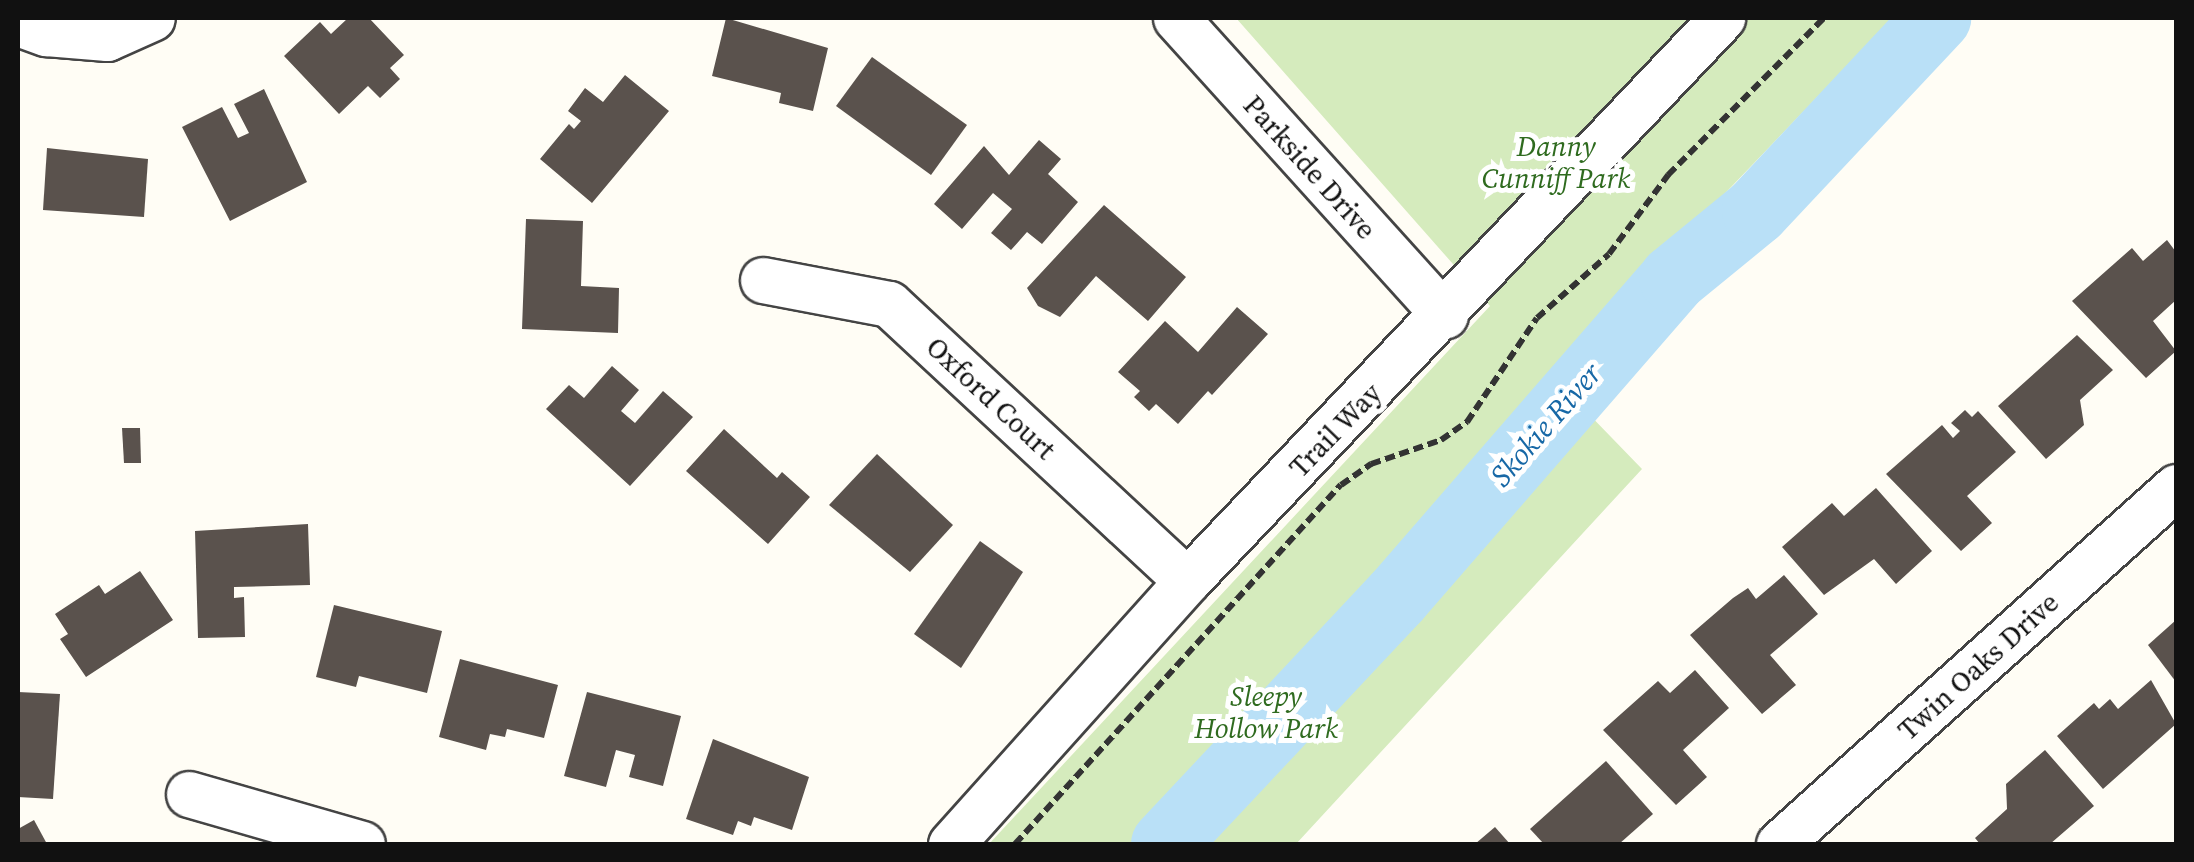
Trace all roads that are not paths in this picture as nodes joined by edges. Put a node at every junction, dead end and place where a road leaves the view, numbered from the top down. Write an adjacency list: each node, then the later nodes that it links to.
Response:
1 (152, 18): 4 (street)
2 (1176, 18): 6 (street, Parkside Drive)
3 (1722, 18): 6 (street, Trail Way)
4 (18, 23)
5 (763, 280): 8 (street, Oxford Court)
6 (1445, 316): 8 (street, Trail Way)
7 (2176, 488): 12 (street, Twin Oaks Drive)
8 (1187, 581): 11 (street, Trail Way)
9 (189, 794): 10 (street)
10 (362, 844)
11 (952, 844)
12 (1779, 844)

